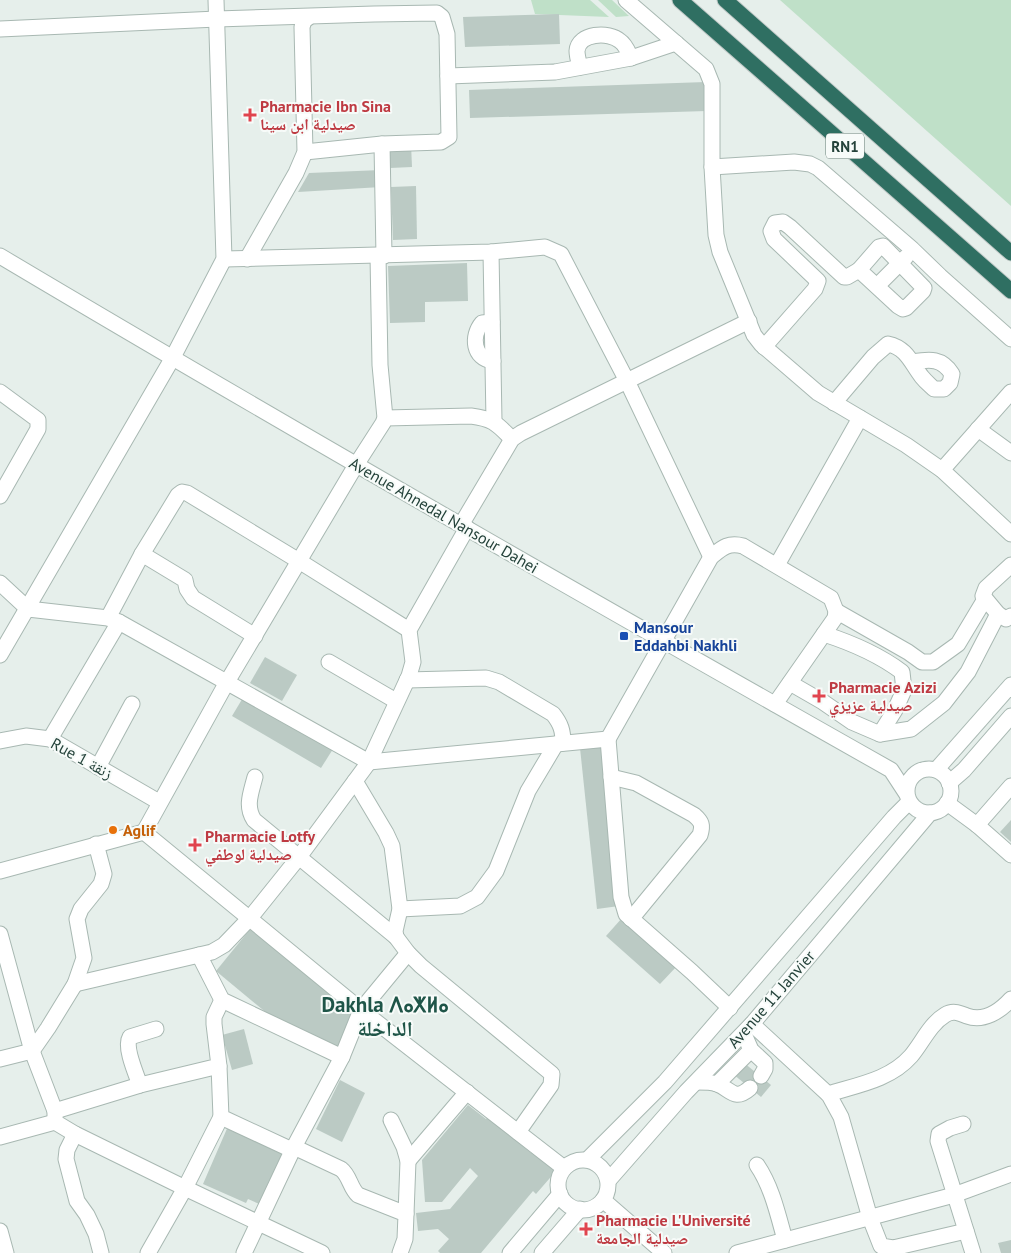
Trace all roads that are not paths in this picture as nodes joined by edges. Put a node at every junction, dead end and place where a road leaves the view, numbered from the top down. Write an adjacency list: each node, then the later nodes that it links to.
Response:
1 (216, 0): 6 (street)
2 (626, 0): 8 (street)
3 (680, 0): 25 (highway, RN1)
4 (725, 0): 17 (highway, RN1)
5 (309, 17): 6 (street); 11 (street); 13 (street)
6 (217, 19): 7 (street); 20 (street)
7 (0, 29)
8 (676, 43): 9 (street); 14 (street)
9 (631, 58): 10 (street); 10 (street)
10 (580, 67): 11 (street)
11 (448, 76): 12 (street)
12 (382, 144): 13 (street); 19 (street)
13 (305, 152): 21 (street)
14 (712, 167): 15 (street); 26 (street)
15 (912, 249): 22 (street); 27 (street)
16 (491, 252): 19 (street); 31 (street); 37 (street)
17 (1011, 253)
18 (0, 256): 29 (street, Avenue Ahnedal Nansour Dahei)
19 (381, 256): 21 (street); 35 (street)
20 (224, 259): 21 (street); 29 (street)
21 (247, 259)
22 (899, 263): 23 (street); 24 (street); 24 (street)
23 (859, 270): 24 (street); 28 (street)
24 (877, 286)
25 (1011, 292)
26 (750, 321): 28 (street); 31 (street)
27 (1011, 339)
28 (764, 347): 34 (street)
29 (172, 359): 41 (street, Avenue Ahnedal Nansour Dahei); 53 (street)
30 (913, 362): 34 (street)
31 (627, 381): 39 (street); 47 (street)
32 (0, 392): 43 (street)
33 (1011, 392): 38 (street)
34 (834, 403): 36 (street)
35 (385, 418): 37 (street); 41 (street)
36 (860, 418): 42 (street); 49 (street)
37 (494, 421): 39 (street)
38 (978, 429): 40 (street); 42 (street)
39 (512, 439): 44 (street)
40 (1011, 453)
41 (356, 465): 44 (street, Avenue Ahnedal Nansour Dahei); 48 (street)
42 (942, 470): 45 (street)
43 (0, 496)
44 (464, 527): 57 (street); 60 (street, Avenue Ahnedal Nansour Dahei)
45 (1011, 534)
46 (142, 554): 48 (street); 56 (street); 59 (street)
47 (711, 557): 49 (street); 60 (street)
48 (299, 561): 57 (street); 59 (street)
49 (777, 565): 54 (street)
50 (1011, 565): 52 (street)
51 (0, 584): 53 (street)
52 (985, 600): 54 (street); 55 (street)
53 (28, 609): 56 (street); 61 (street)
54 (836, 611): 58 (street)
55 (1005, 615): 71 (street)
56 (114, 620): 64 (street); 72 (street)
57 (409, 630): 63 (street)
58 (824, 634): 65 (street); 71 (street)
59 (255, 636): 64 (street)
60 (664, 641): 69 (street, Avenue Ahnedal Nansour Dahei); 73 (street)
61 (0, 656)
62 (329, 662): 67 (street)
63 (407, 680): 67 (street); 75 (street)
64 (227, 682): 76 (street); 86 (street)
65 (790, 683): 69 (street); 71 (street)
66 (1011, 685): 79 (street)
67 (396, 701): 76 (street)
68 (132, 704): 77 (street)
69 (774, 704): 78 (street, Avenue Ahnedal Nansour Dahei)
70 (1011, 716): 83 (street)
71 (880, 734)
72 (50, 739): 74 (street, Rue 1 زنقة); 77 (street, Rue 1 زنقة)
73 (608, 739): 75 (street); 81 (street)
74 (0, 741)
75 (560, 744): 76 (street); 95 (street)
76 (369, 762): 82 (street)
77 (98, 767): 86 (street, Rue 1 زنقة)
78 (891, 770): 79 (street, Avenue Ahnedal Nansour Dahei); 85 (street, Avenue Ahnedal Nansour Dahei)
79 (928, 770): 83 (street); 85 (street)
80 (255, 777): 93 (street)
81 (611, 777): 97 (street); 97 (street)
82 (355, 781): 93 (street); 95 (street)
83 (949, 783): 87 (street)
84 (1011, 786): 89 (street)
85 (908, 797): 88 (street); 105 (street, Avenue 11 Janvier)
86 (159, 802): 90 (street)
87 (947, 803): 88 (street); 89 (street)
88 (930, 813): 108 (street, Avenue 11 Janvier)
89 (977, 825): 92 (street)
90 (144, 832): 91 (street); 96 (street)
91 (96, 844): 94 (street); 102 (street)
92 (1011, 855)
93 (299, 857): 96 (street); 99 (street)
94 (0, 870)
95 (400, 909): 99 (street)
96 (250, 918): 101 (street); 106 (street)
97 (631, 920): 105 (street)
98 (0, 934): 110 (street)
99 (396, 937): 100 (street)
100 (408, 953): 106 (street); 125 (street)
101 (199, 955): 102 (street); 104 (street)
102 (75, 984): 110 (street)
103 (1011, 999): 120 (street)
104 (222, 1000): 111 (street); 113 (street)
105 (730, 1008): 129 (street, Avenue 11 Janvier)
106 (361, 1010): 111 (street); 119 (street)
107 (156, 1029): 117 (street)
108 (748, 1029): 109 (street); 115 (street, Avenue 11 Janvier); 120 (street)
109 (751, 1050): 114 (street); 116 (street)
110 (32, 1051): 112 (street); 121 (street)
111 (342, 1057): 128 (street)
112 (0, 1059)
113 (218, 1066): 117 (street); 122 (street)
114 (761, 1076)
115 (697, 1082): 116 (street); 134 (street, Avenue 11 Janvier)
116 (717, 1084): 118 (street)
117 (140, 1085): 121 (street)
118 (750, 1088)
119 (467, 1092): 125 (street); 130 (street)
120 (828, 1094): 141 (street)
121 (55, 1116): 126 (street); 127 (street)
122 (221, 1117): 128 (street); 135 (street)
123 (390, 1120): 130 (street)
124 (963, 1124): 137 (street)
125 (518, 1132): 132 (street)
126 (75, 1134): 135 (street); 148 (street)
127 (0, 1137)
128 (293, 1149): 140 (street); 142 (street)
129 (587, 1160): 132 (street); 134 (street)
130 (408, 1161): 140 (street)
131 (757, 1165): 145 (street)
132 (564, 1168): 136 (street)
133 (1011, 1174): 137 (street)
134 (608, 1181): 138 (street)
135 (185, 1188): 142 (street); 149 (street)
136 (560, 1194): 139 (street); 153 (street)
137 (954, 1194): 141 (street); 144 (street)
138 (603, 1200): 139 (street); 155 (street)
139 (580, 1210): 154 (street)
140 (406, 1214): 152 (street)
141 (870, 1218): 144 (street); 145 (street)
142 (258, 1222): 150 (street); 151 (street)
143 (0, 1231): 147 (street)
144 (966, 1231): 157 (street)
145 (785, 1240): 146 (street)
146 (755, 1251): 156 (street)
147 (6, 1253)
148 (101, 1253)
149 (148, 1253)
150 (244, 1253)
151 (322, 1253)
152 (400, 1253)
153 (510, 1253)
154 (542, 1253)
155 (664, 1253)
156 (737, 1253)
157 (973, 1253)

